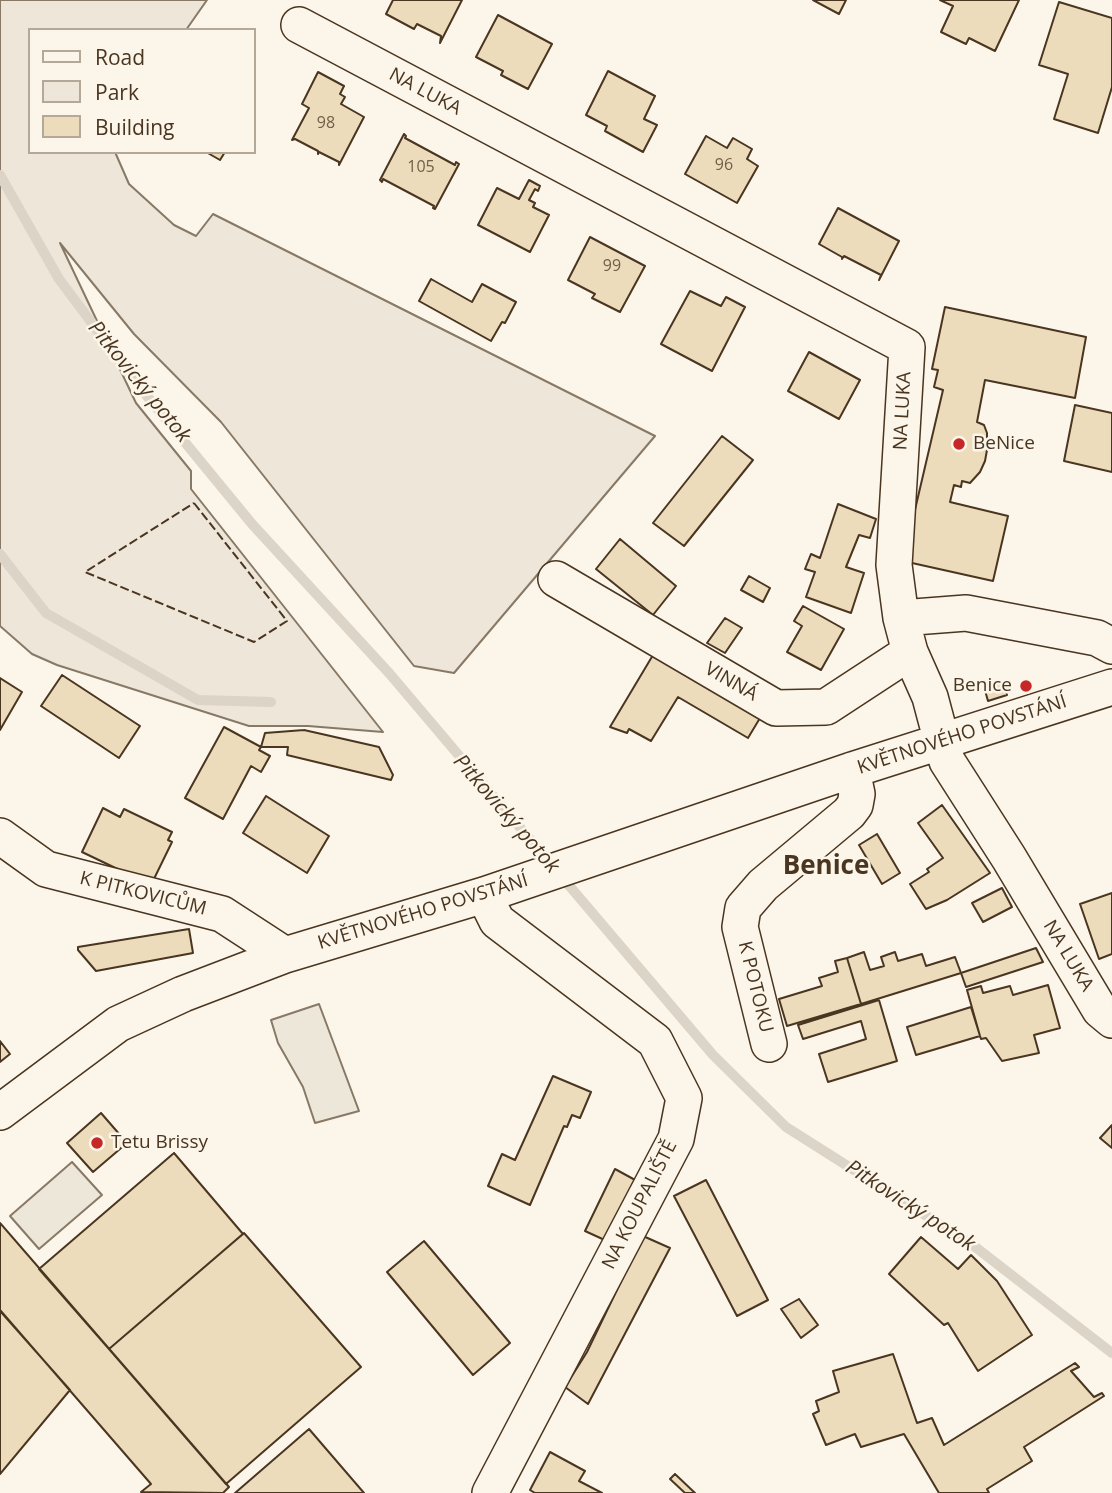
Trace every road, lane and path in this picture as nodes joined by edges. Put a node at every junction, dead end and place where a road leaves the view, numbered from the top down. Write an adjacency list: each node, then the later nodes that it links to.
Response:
1 (299, 25): 3 (street, NA LUKA)
2 (556, 579): 5 (street, VINNÁ)
3 (901, 618): 4 (street); 5 (street, NA LUKA)
4 (1112, 646)
5 (910, 652): 7 (street, NA LUKA)
6 (1112, 687): 7 (street, KVĚTNOVÉHO POVSTÁNÍ)
7 (941, 741): 8 (street, KVĚTNOVÉHO POVSTÁNÍ); 12 (street, NA LUKA)
8 (852, 770): 10 (street, KVĚTNOVÉHO POVSTÁNÍ); 13 (street, K POTOKU)
9 (0, 836): 11 (street, K PITKOVICŮM)
10 (495, 891): 11 (street, KVĚTNOVÉHO POVSTÁNÍ); 15 (street, NA KOUPALIŠTĚ)
11 (285, 955): 14 (street, KVĚTNOVÉHO POVSTÁNÍ)
12 (1112, 1020)
13 (769, 1044)
14 (0, 1112)
15 (490, 1493)

